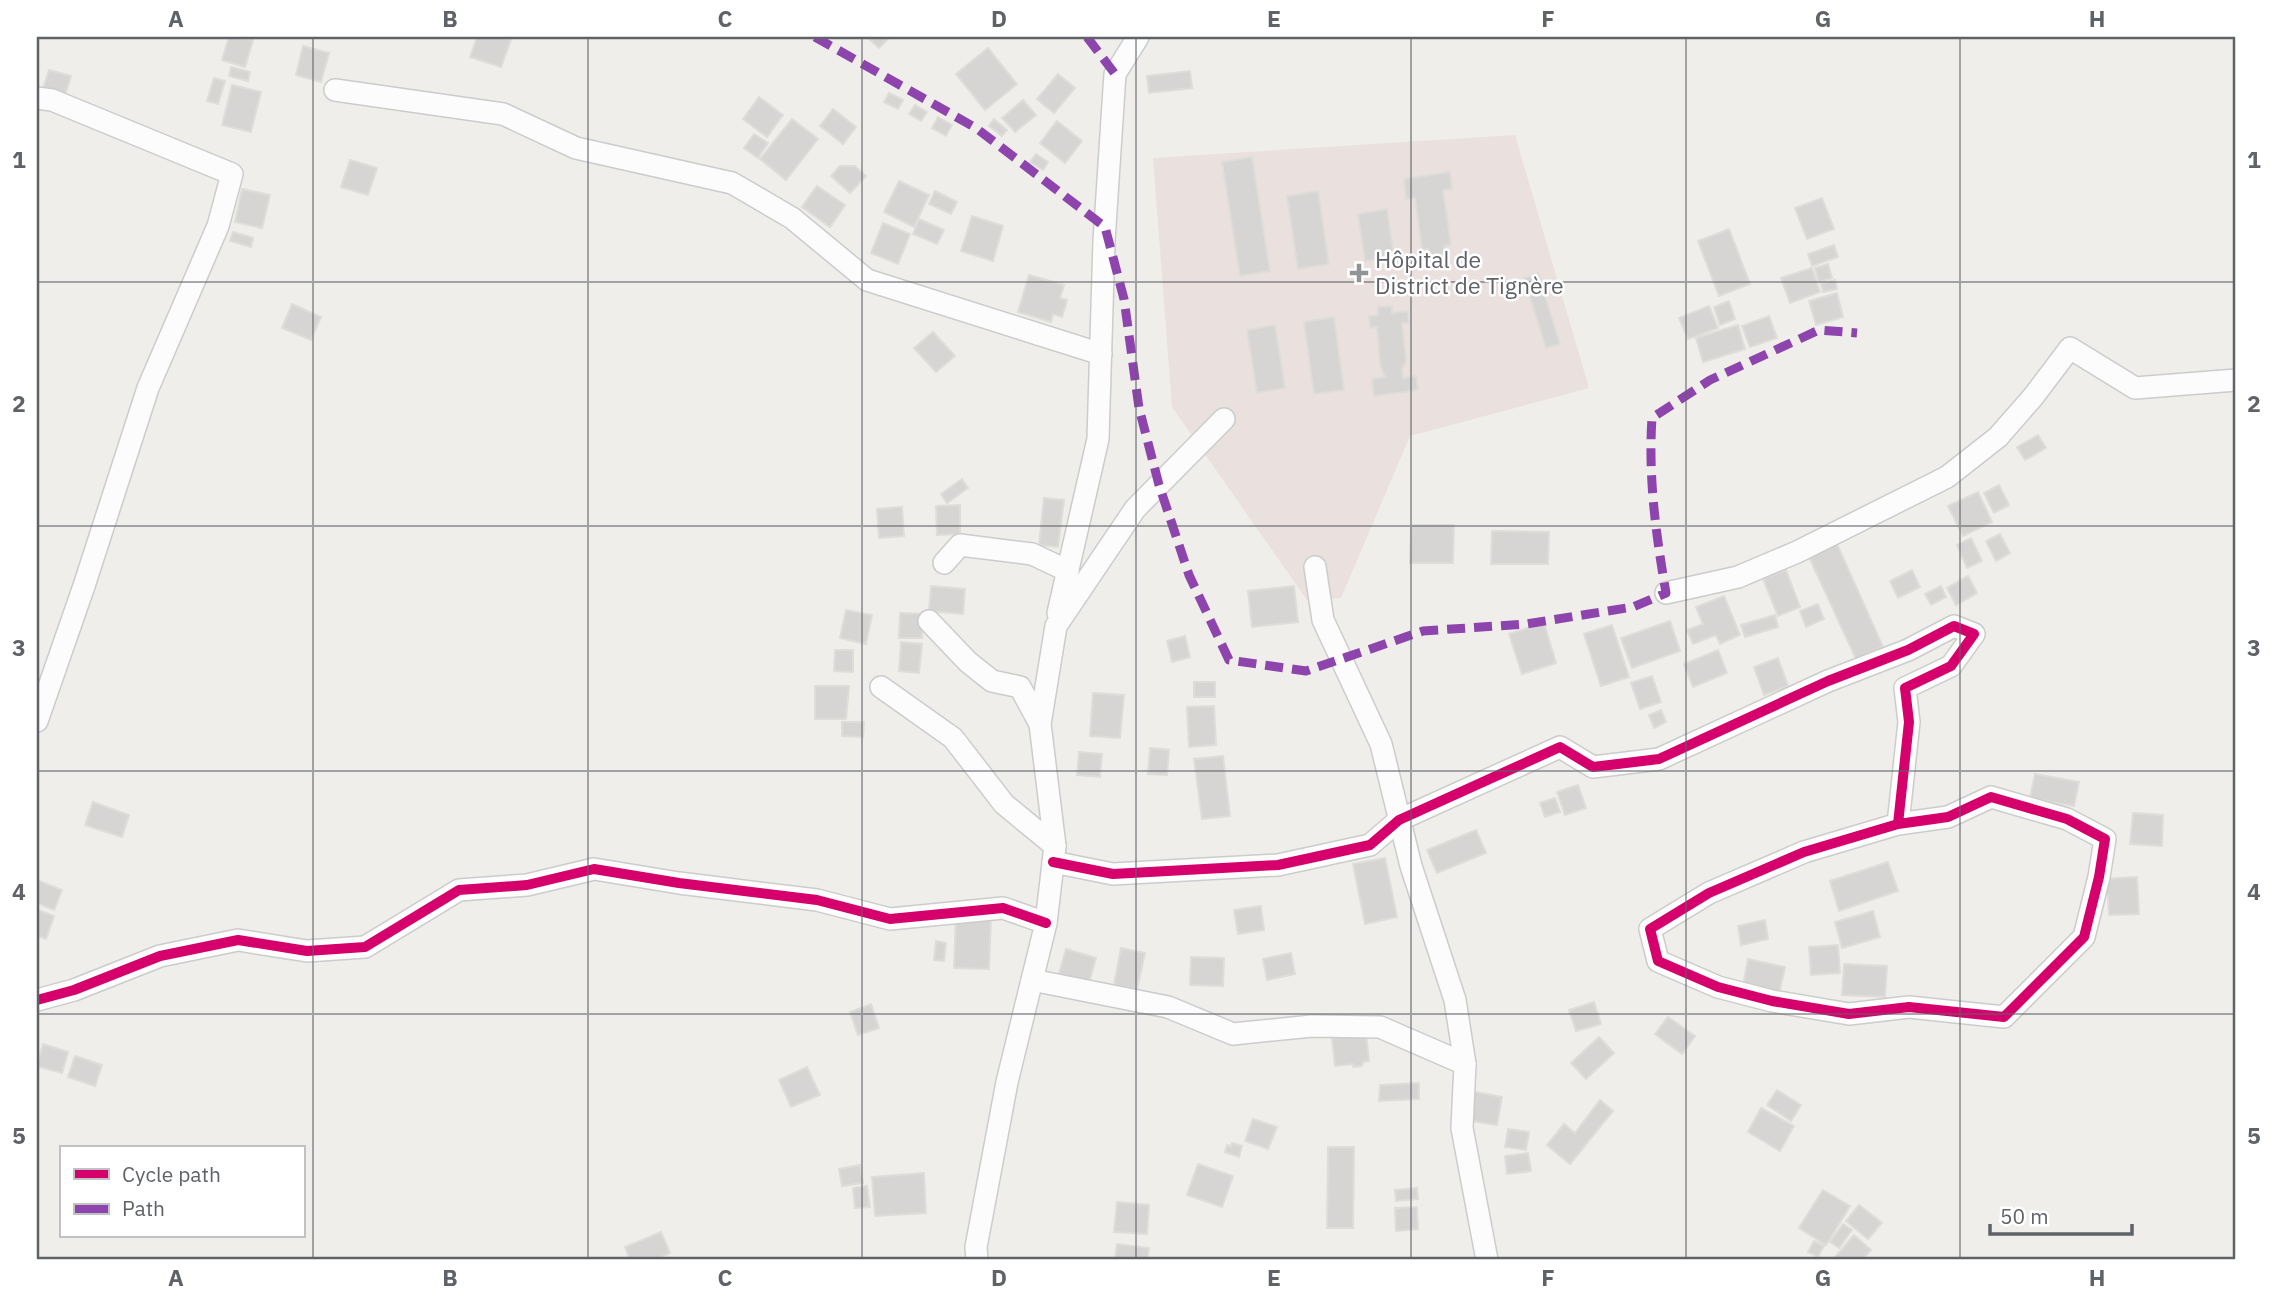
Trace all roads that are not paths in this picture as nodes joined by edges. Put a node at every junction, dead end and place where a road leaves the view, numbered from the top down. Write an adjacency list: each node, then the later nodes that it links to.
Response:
1 (1138, 37): 4 (street)
2 (335, 90): 4 (street)
3 (37, 98): 14 (street)
4 (1101, 354): 9 (street)
5 (2236, 380): 10 (street)
6 (1224, 419): 12 (street)
7 (944, 562): 9 (street)
8 (1315, 567): 16 (street)
9 (1068, 570): 12 (street)
10 (1665, 593)
11 (929, 621): 15 (street)
12 (1056, 625): 15 (street)
13 (881, 687): 18 (street)
14 (37, 720)
15 (1040, 724): 18 (street)
16 (1399, 820): 17 (street); 18 (street); 22 (street)
17 (1898, 824): 17 (street)
18 (1054, 854): 19 (street)
19 (1046, 923): 20 (street); 21 (street)
20 (1032, 981): 22 (street); 23 (street)
21 (37, 1000)
22 (1465, 1064): 24 (street)
23 (977, 1260)
24 (1487, 1260)

